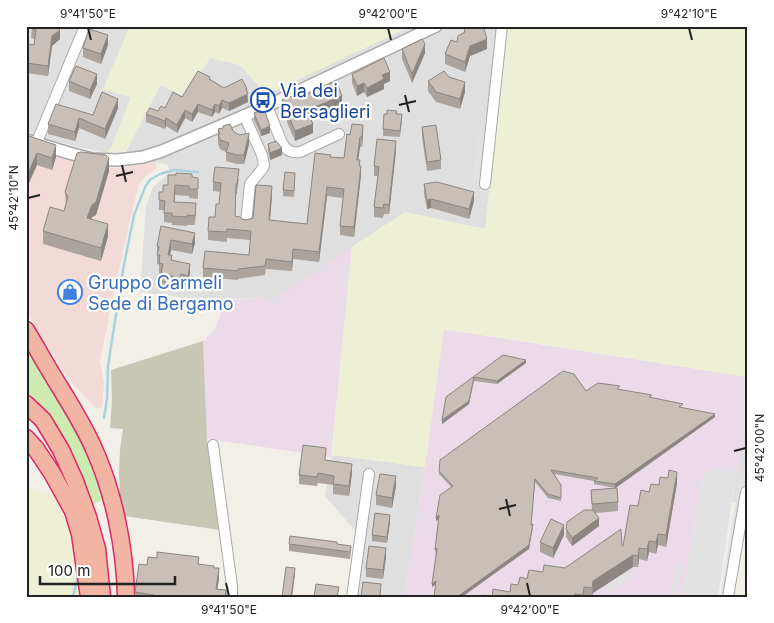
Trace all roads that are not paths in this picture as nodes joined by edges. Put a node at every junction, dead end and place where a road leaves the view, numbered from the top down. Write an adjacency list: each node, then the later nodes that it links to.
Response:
1 (85, 26): 7 (street)
2 (436, 26): 4 (street)
3 (502, 26): 8 (street)
4 (267, 106): 5 (street); 6 (street)
5 (244, 115): 7 (street); 9 (street)
6 (339, 134)
7 (31, 142)
8 (485, 184)
9 (246, 223)
10 (26, 330): 22 (highway)
11 (26, 397): 13 (highway)
12 (26, 404): 13 (highway)
13 (43, 420): 21 (highway)
14 (26, 438): 19 (highway)
15 (213, 445): 23 (street)
16 (26, 446): 19 (highway)
17 (369, 474): 24 (street)
18 (748, 491): 25 (street)
19 (83, 557): 20 (highway)
20 (89, 597)
21 (102, 597)
22 (126, 597)
23 (232, 597)
24 (352, 597)
25 (728, 597)

